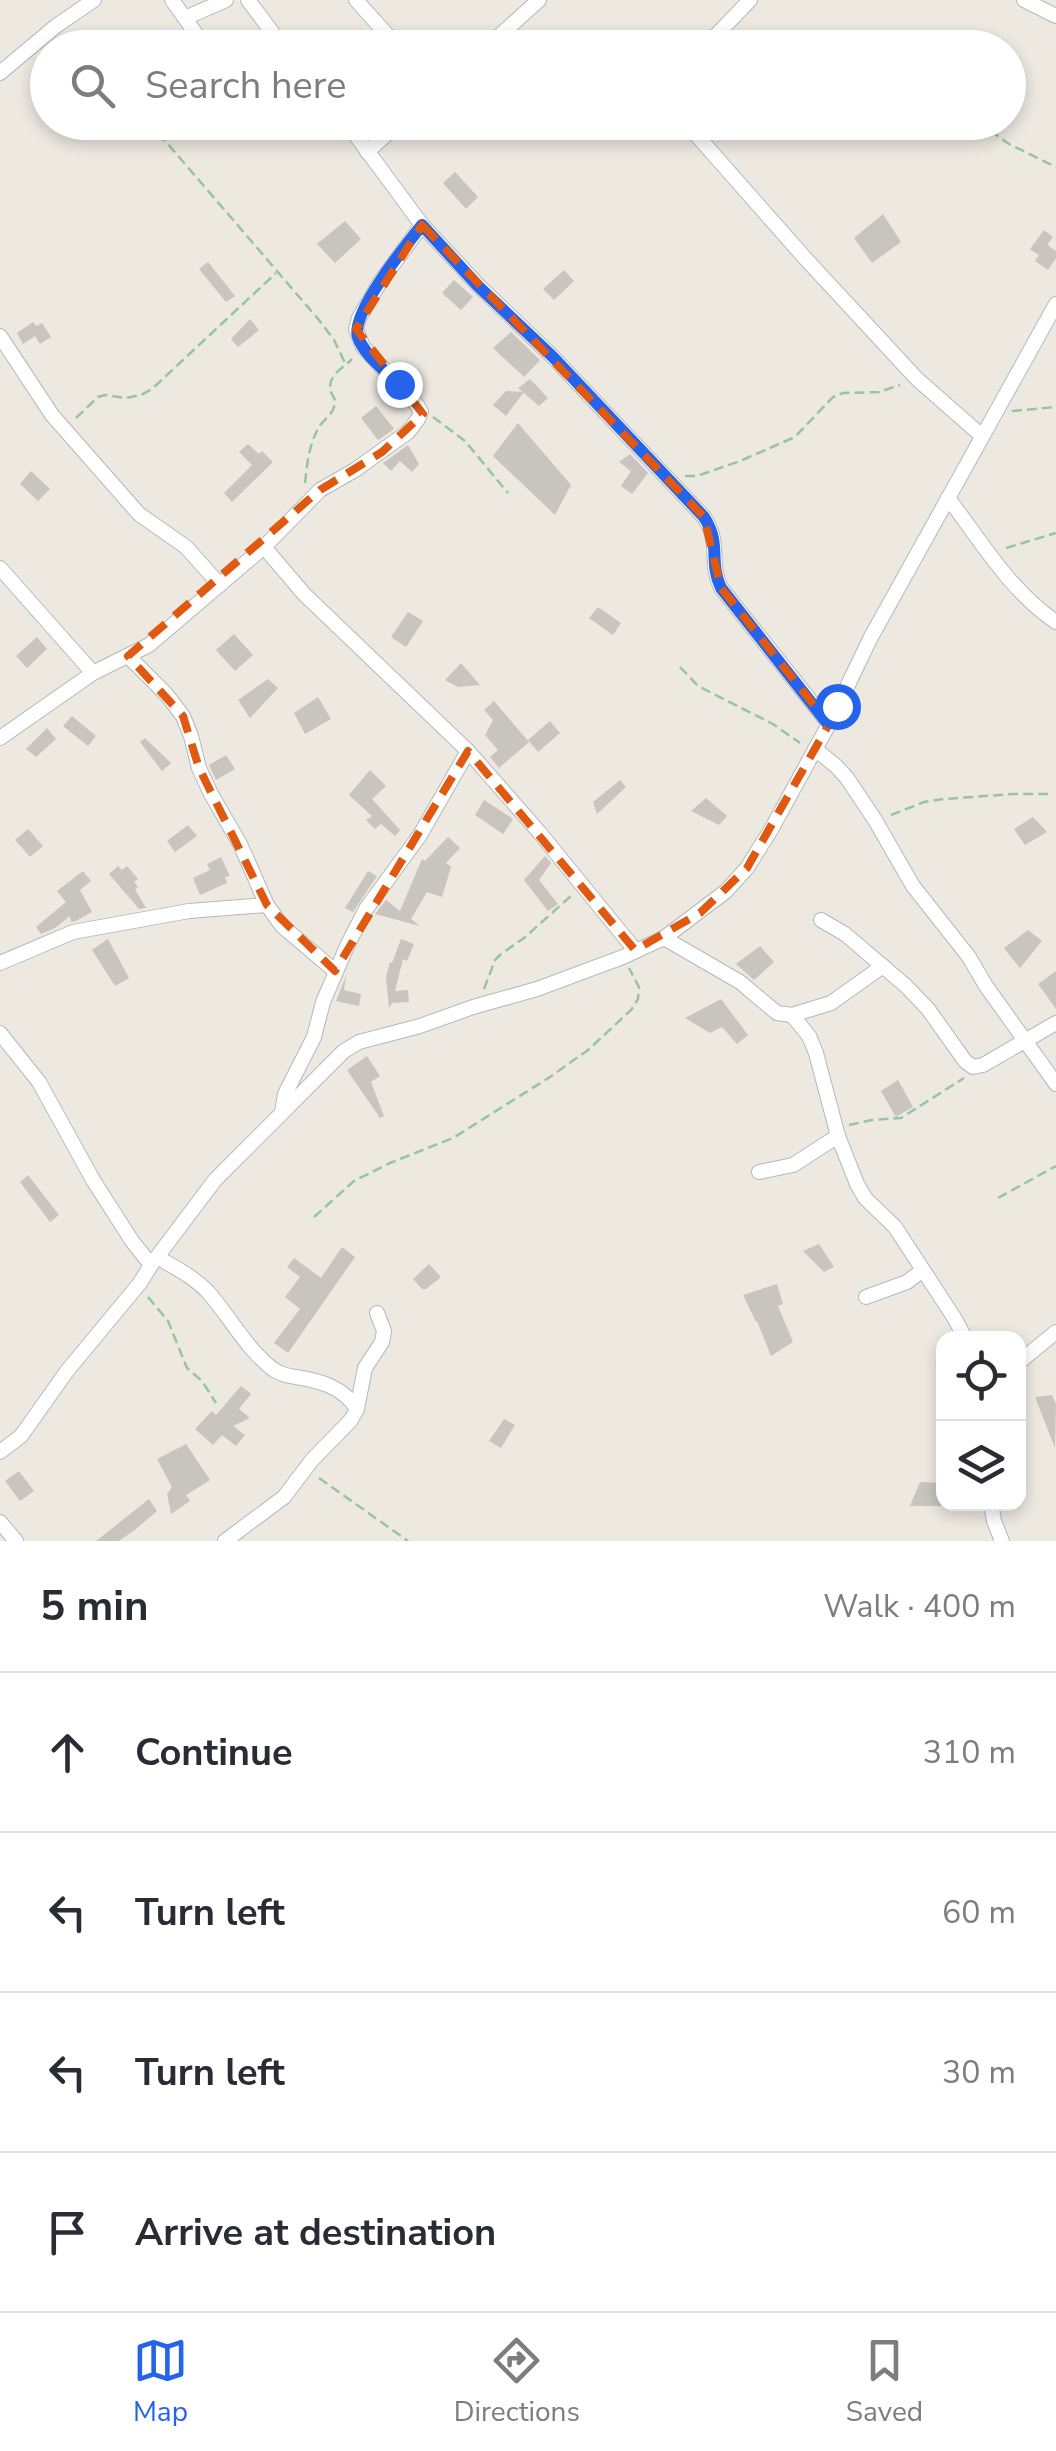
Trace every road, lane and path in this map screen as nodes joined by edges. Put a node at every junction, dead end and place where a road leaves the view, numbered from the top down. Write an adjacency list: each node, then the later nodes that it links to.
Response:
1 (94, 0): 11 (street)
2 (172, 0): 10 (street)
3 (226, 0): 10 (street)
4 (248, 0): 13 (street)
5 (356, 0): 14 (street)
6 (537, 0): 15 (street)
7 (750, 0): 16 (street)
8 (1024, 0): 9 (street)
9 (1056, 16)
10 (185, 18): 12 (street)
11 (51, 30)
12 (193, 30)
13 (270, 30)
14 (383, 30)
15 (505, 30)
16 (721, 30)
17 (30, 47): 18 (street)
18 (0, 72)
19 (164, 140): 27 (path)
20 (359, 140): 24 (street)
21 (380, 140): 24 (street)
22 (701, 140): 32 (street)
23 (1003, 140): 25 (path)
24 (367, 152): 26 (street)
25 (1056, 167)
26 (422, 225): 30 (street); 38 (street)
27 (277, 272): 31 (path); 36 (path)
28 (1056, 304): 35 (street)
29 (0, 336): 36 (street)
30 (362, 347): 31 (path); 34 (street)
31 (346, 365): 41 (path)
32 (917, 379): 37 (street); 38 (path)
33 (1056, 407): 35 (path)
34 (421, 412): 39 (path); 41 (street)
35 (995, 413): 37 (street)
36 (65, 430): 46 (street)
37 (982, 436): 40 (street)
38 (660, 469): 51 (street)
39 (508, 494)
40 (948, 498): 44 (street); 51 (street)
41 (306, 503): 43 (street)
42 (1056, 532): 44 (path)
43 (264, 547): 46 (street); 53 (street)
44 (992, 556): 47 (street)
45 (0, 568): 50 (street)
46 (220, 585): 48 (street)
47 (1056, 622)
48 (128, 656): 50 (street); 58 (street)
49 (680, 667): 54 (path)
50 (93, 674): 52 (street)
51 (828, 724): 54 (street)
52 (0, 738)
53 (468, 751): 57 (street); 64 (street)
54 (814, 751): 56 (street); 60 (street)
55 (1050, 794): 56 (path)
56 (875, 820): 69 (street)
57 (583, 885): 61 (street); 65 (path)
58 (267, 905): 62 (street); 64 (street)
59 (821, 920): 63 (street)
60 (664, 938): 61 (street); 66 (street)
61 (629, 953): 65 (street); 78 (path)
62 (0, 963)
63 (883, 966): 66 (street); 70 (street)
64 (335, 971): 72 (street)
65 (473, 1007): 72 (street)
66 (792, 1015): 73 (street)
67 (1056, 1023): 69 (street)
68 (0, 1032): 79 (street)
69 (1025, 1040): 70 (street); 71 (street)
70 (978, 1068): 73 (path)
71 (1056, 1084)
72 (282, 1113): 79 (street)
73 (835, 1118): 74 (street)
74 (838, 1136): 76 (street); 80 (street)
75 (1056, 1166): 77 (path)
76 (759, 1172)
77 (998, 1198)
78 (314, 1218)
79 (154, 1261): 81 (street); 88 (street)
80 (923, 1270): 82 (street); 84 (street)
81 (140, 1283): 87 (path); 89 (street)
82 (866, 1297)
83 (377, 1312): 88 (street)
84 (961, 1331)
85 (1056, 1332): 86 (street)
86 (1026, 1357)
87 (216, 1402)
88 (357, 1408): 90 (street)
89 (0, 1452)
90 (306, 1469): 94 (street); 95 (path)
91 (992, 1511): 96 (street)
92 (0, 1522): 93 (street)
93 (16, 1541)
94 (224, 1541)
95 (408, 1541)
96 (1002, 1541)

